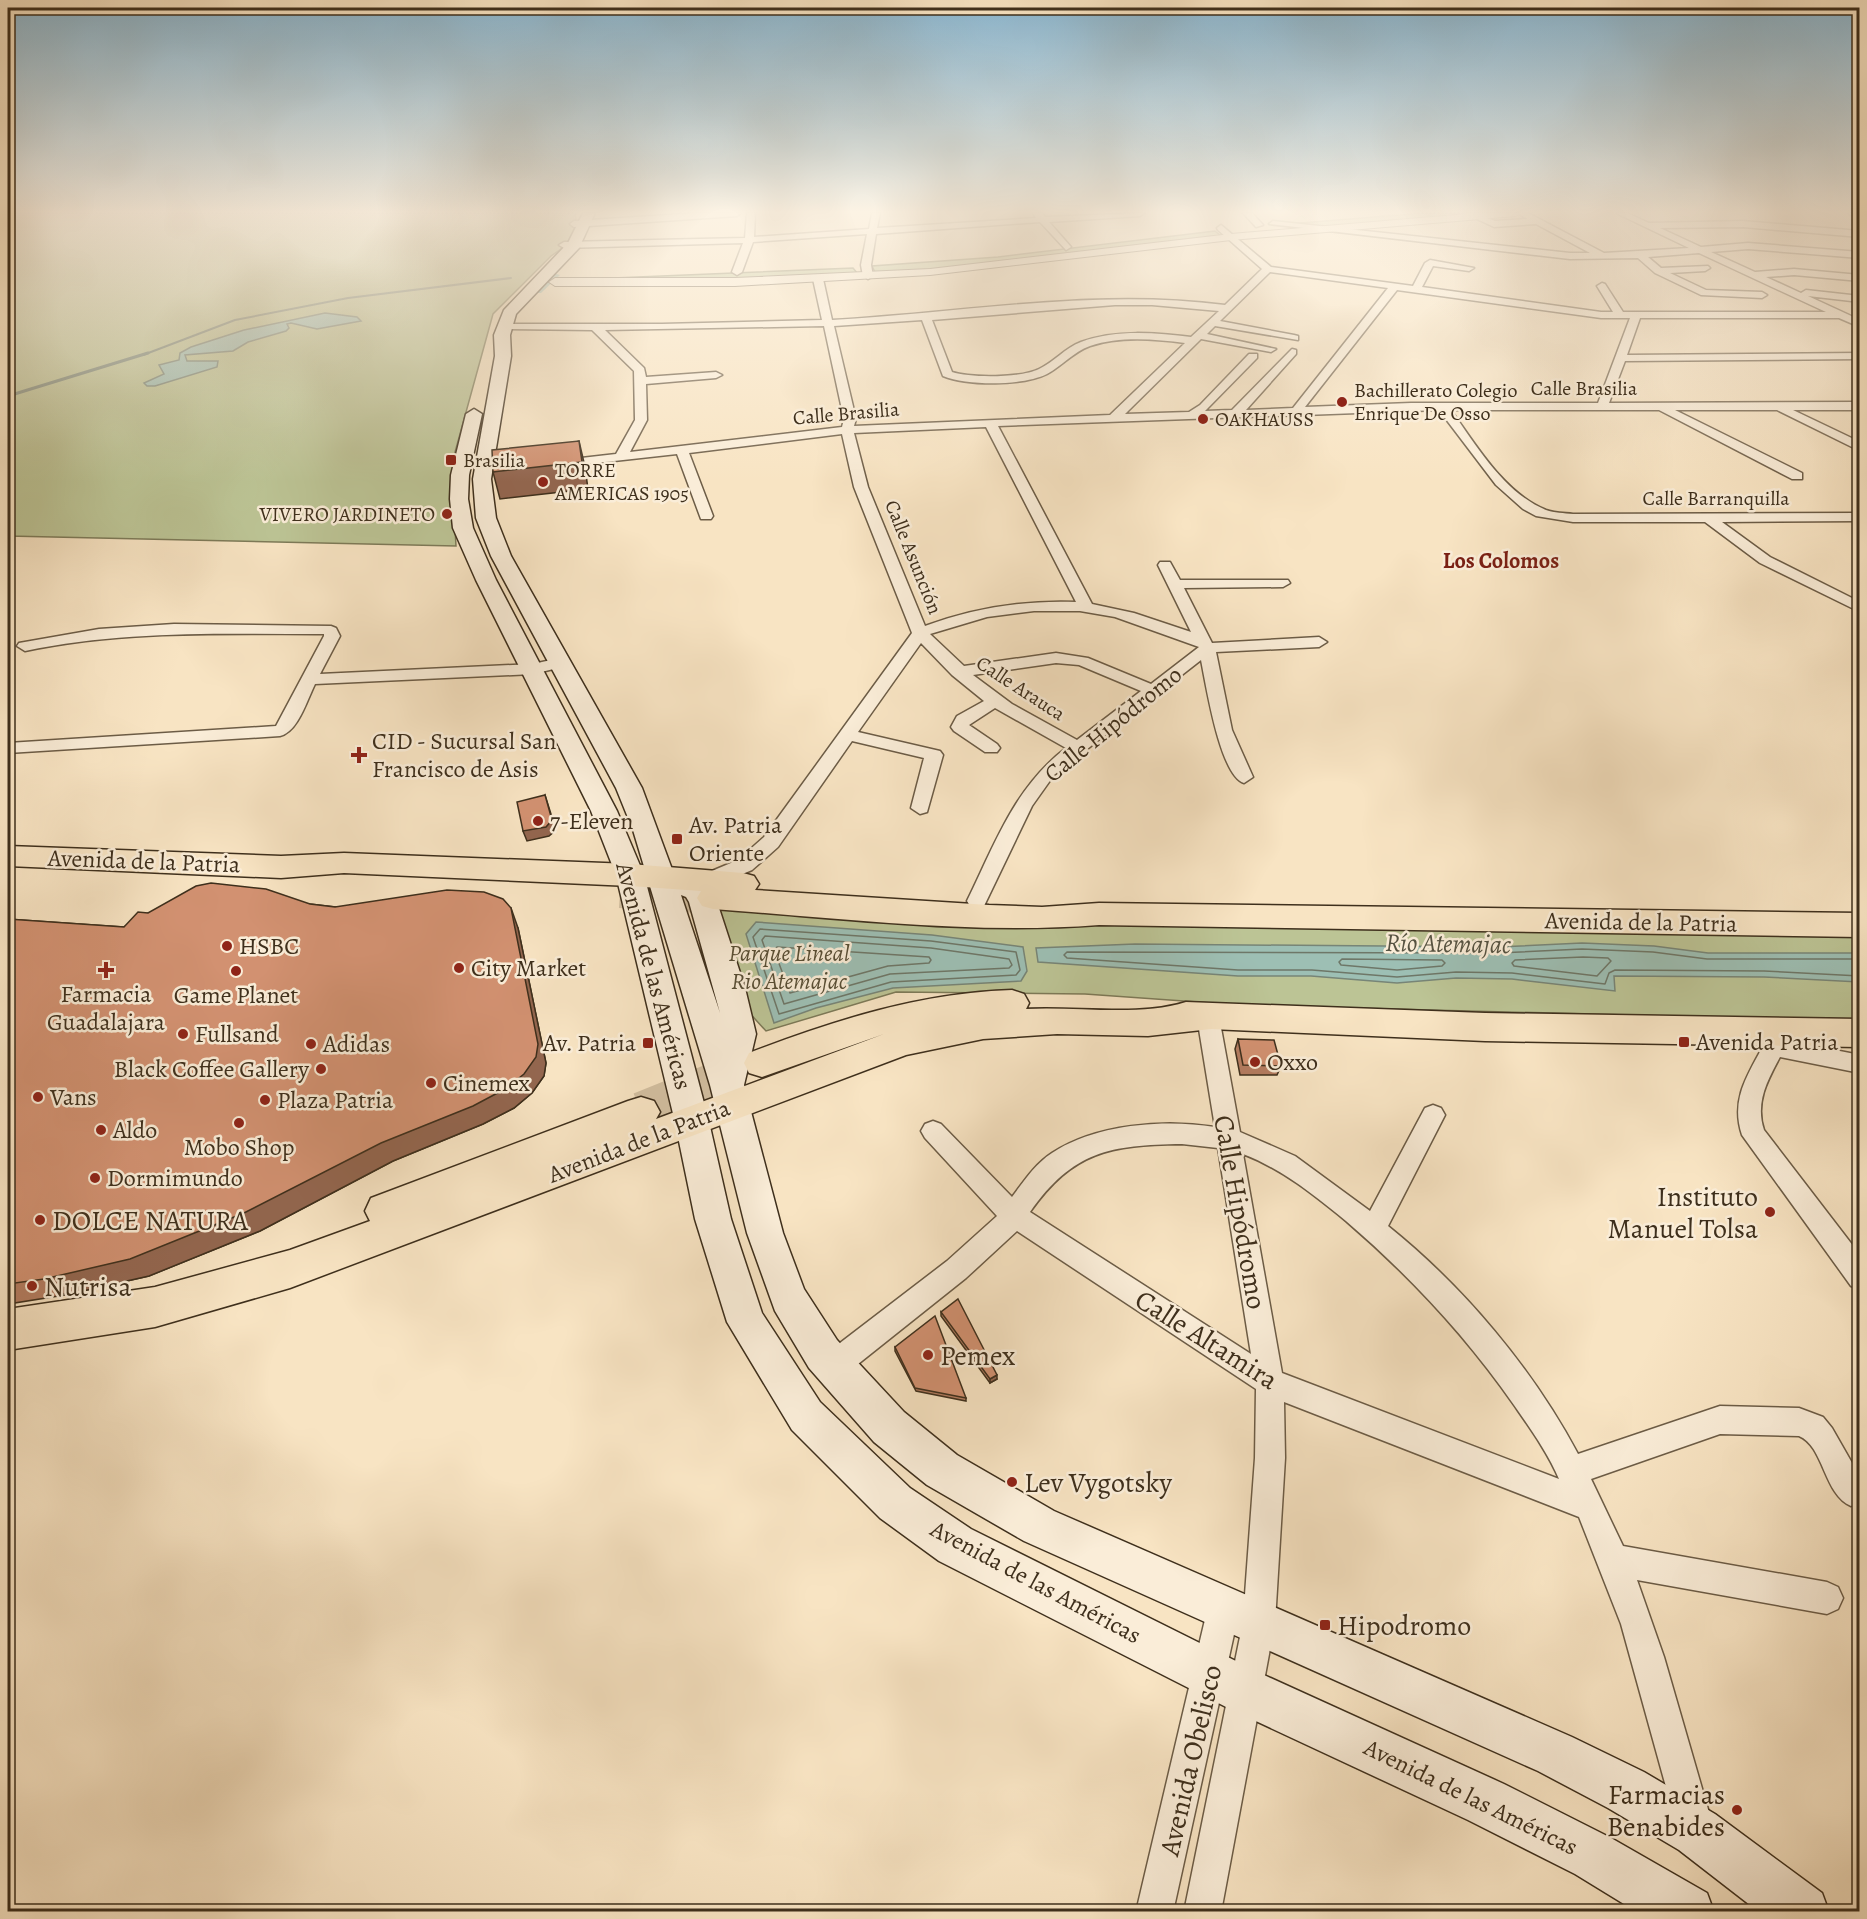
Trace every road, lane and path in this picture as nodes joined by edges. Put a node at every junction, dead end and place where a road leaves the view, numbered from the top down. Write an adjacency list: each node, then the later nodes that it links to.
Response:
1 (514, 303): 23 (main road)
2 (531, 303): 19 (main road)
3 (823, 303): 16 (street, Calle Asunción)
4 (1086, 303): 15 (street)
5 (1180, 303): 11 (street)
6 (1234, 303): 11 (street)
7 (1382, 303): 37 (street)
8 (1518, 303): 12 (street)
9 (1612, 303): 12 (street)
10 (1811, 303): 13 (street)
11 (1228, 309): 17 (street)
12 (1620, 315): 14 (street)
13 (1839, 315): 14 (street); 18 (street)
14 (1636, 316): 28 (street)
15 (926, 317): 16 (street); 22 (street)
16 (827, 322): 20 (street); 42 (street, Calle Asunción)
17 (1214, 323): 21 (street); 22 (street)
18 (1860, 324)
19 (504, 326): 20 (street); 47 (main road, Avenida de las Américas)
20 (596, 328): 30 (street)
21 (1294, 338)
22 (1198, 339): 24 (street); 40 (street)
23 (487, 346)
24 (1271, 349)
25 (1292, 352): 38 (street)
26 (1253, 356): 39 (street)
27 (1860, 356): 28 (street)
28 (1620, 358): 33 (street)
29 (716, 375): 30 (street)
30 (641, 381): 45 (street)
31 (477, 398): 49 (main road, Avenida de las Américas)
32 (1860, 406): 35 (street, Calle Brasilia)
33 (1602, 407): 34 (street, Calle Brasilia); 36 (street, Calle Brasilia)
34 (1661, 407): 35 (street, Calle Brasilia); 48 (street)
35 (1777, 407): 43 (street)
36 (1443, 408): 37 (street, Calle Brasilia); 53 (street, Calle Barranquilla)
37 (1297, 410): 38 (street, Calle Brasilia)
38 (1237, 412): 39 (street, Calle Brasilia)
39 (1193, 414): 40 (street, Calle Brasilia)
40 (1114, 418): 41 (street, Calle Brasilia)
41 (990, 423): 42 (street, Calle Brasilia); 57 (street)
42 (847, 430): 44 (street, Calle Brasilia); 59 (street, Calle Asunción)
43 (1860, 447)
44 (681, 450): 45 (street, Calle Brasilia); 51 (street)
45 (621, 457): 46 (street, Calle Brasilia)
46 (541, 466)
47 (489, 472): 49 (street); 50 (main road, Avenida de las Américas)
48 (1797, 476)
49 (459, 479): 50 (main road); 63 (main road, Avenida de las Américas)
50 (485, 494): 64 (main road, Avenida de las Américas)
51 (706, 516)
52 (1860, 517): 53 (street, Calle Barranquilla)
53 (1707, 518): 58 (street)
54 (1165, 565): 56 (street)
55 (1282, 582): 56 (street)
56 (1175, 584): 61 (street)
57 (1086, 607): 59 (street); 61 (street)
58 (1859, 607)
59 (920, 633): 66 (street, Calle Arauca); 70 (street, Calle Asunción)
60 (1319, 642): 61 (street)
61 (1205, 645): 68 (street, Calle Hipódromo); 74 (street)
62 (25, 646): 67 (street)
63 (527, 658): 64 (street); 65 (street); 65 (street); 78 (main road, Avenida de las Américas)
64 (560, 663): 77 (main road, Avenida de las Américas)
65 (403, 670): 67 (street)
66 (958, 672): 68 (street); 69 (street, Calle Arauca)
67 (310, 674): 71 (street)
68 (1152, 690): 73 (street, Calle Hipódromo)
69 (995, 701): 72 (street); 73 (street, Calle Arauca)
70 (846, 735): 75 (street); 79 (street, Calle Asunción)
71 (8, 747)
72 (991, 748)
73 (1078, 748): 80 (street, Calle Hipódromo)
74 (1244, 777)
75 (920, 808)
76 (8, 855): 78 (main road, Avenida de la Patria)
77 (662, 878): 78 (main road, Avenida de la Patria); 79 (main road, Avenida de la Patria); 88 (main road)
78 (625, 884): 91 (main road, Avenida de las Américas)
79 (710, 890): 80 (main road, Avenida de la Patria); 81 (main road, Avenida de la Patria)
80 (977, 901): 81 (main road, Avenida de la Patria)
81 (1099, 914): 82 (main road, Avenida de la Patria)
82 (1860, 925)
83 (1208, 1017): 85 (main road, Avenida de la Patria); 86 (main road, Avenida de la Patria); 88 (main road, Avenida de la Patria); 93 (street, Calle Hipódromo)
84 (1860, 1033): 85 (main road, Avenida de la Patria)
85 (1761, 1039): 87 (street); 96 (street)
86 (762, 1063)
87 (1860, 1064)
88 (729, 1095): 91 (main road, Avenida de la Patria); 99 (main road)
89 (641, 1112): 97 (main road, Avenida de la Patria)
90 (1433, 1115): 95 (street)
91 (692, 1122): 97 (main road, Avenida de la Patria); 107 (main road, Avenida de las Américas)
92 (933, 1131): 94 (street, Calle Altamira)
93 (1229, 1139): 94 (street); 95 (street); 100 (street, Calle Hipódromo)
94 (1014, 1215): 99 (street); 100 (street, Calle Altamira)
95 (1374, 1228): 101 (street)
96 (1860, 1277)
97 (79, 1321): 98 (main road, Avenida de la Patria)
98 (8, 1330)
99 (833, 1366): 106 (main road)
100 (1270, 1382): 103 (street, Calle Altamira); 106 (street, Calle Hipódromo)
101 (1570, 1471): 102 (street); 103 (street)
102 (1851, 1491)
103 (1589, 1506): 104 (street)
104 (1614, 1560): 105 (street); 108 (street)
105 (1827, 1598)
106 (1242, 1615): 107 (street, Avenida Obelisco); 108 (main road)
107 (1229, 1683): 109 (street, Avenida Obelisco); 110 (street, Avenida Obelisco); 111 (main road, Avenida de las Américas)
108 (1697, 1832): 112 (main road)
109 (1154, 1911)
110 (1202, 1911)
111 (1688, 1911)
112 (1803, 1911)

